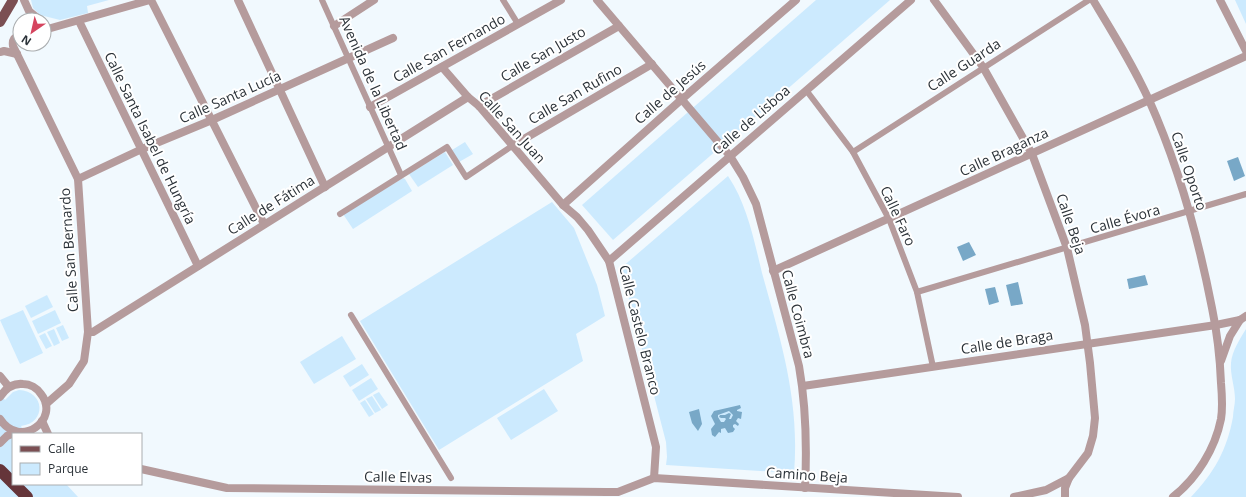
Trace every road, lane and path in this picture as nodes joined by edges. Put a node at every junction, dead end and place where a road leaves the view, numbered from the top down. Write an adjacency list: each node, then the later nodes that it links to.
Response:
1 (13, 0): 18 (main road)
2 (24, 0): 16 (street)
3 (151, 0): 17 (street); 41 (street)
4 (238, 0): 34 (street)
5 (322, 0): 22 (street, Avenida de la Libertad)
6 (374, 0): 22 (street)
7 (503, 0): 20 (street)
8 (561, 0): 20 (street, Calle San Fernando)
9 (597, 0): 23 (street, Calle Coimbra)
10 (796, 0): 37 (street, Calle de Jesús)
11 (911, 0): 35 (street, Calle de Lisboa)
12 (934, 0): 33 (street, Calle Beja)
13 (1089, 0): 33 (street, Calle Guarda)
14 (1093, 0): 38 (street, Calle Oporto)
15 (1220, 0): 26 (street)
16 (30, 12)
17 (79, 21): 21 (street); 44 (street, Calle Santa Isabel de Hungría)
18 (0, 22)
19 (52, 24): 21 (street)
20 (518, 24): 32 (street, Calle San Fernando)
21 (59, 26): 24 (street)
22 (334, 26): 30 (street, Avenida de la Libertad)
23 (619, 26): 31 (street, Calle Coimbra); 39 (street, Calle San Justo)
24 (52, 28)
25 (393, 38): 30 (street, Calle Santa Lucía)
26 (1246, 51)
27 (0, 52): 28 (street)
28 (17, 54): 49 (street, Calle San Bernardo)
29 (1246, 56): 38 (street, Calle Braganza)
30 (348, 59): 34 (street, Calle Santa Lucía); 40 (street, Avenida de la Libertad)
31 (652, 64): 37 (street, Calle Coimbra); 42 (street, Calle San Rufino)
32 (442, 67): 36 (street, Calle San Juan); 40 (street, Calle San Fernando)
33 (983, 67): 45 (street, Calle Guarda); 46 (street, Calle Beja)
34 (279, 89): 41 (street, Calle Santa Lucía); 50 (street)
35 (806, 90): 45 (street, Calle Faro); 47 (street, Calle de Lisboa)
36 (468, 97): 39 (street, Calle San Juan); 43 (street, Calle de Fátima)
37 (682, 99): 47 (street, Calle Coimbra); 52 (street, Calle de Jesús)
38 (1149, 101): 46 (street, Calle Braganza); 53 (street, Calle Oporto)
39 (479, 106): 42 (street, Calle San Juan)
40 (370, 107): 43 (street, Avenida de la Libertad)
41 (212, 120): 44 (street, Calle Santa Lucía); 56 (street)
42 (512, 146): 48 (street); 52 (street, Calle San Juan)
43 (389, 147): 48 (street, Avenida de la Libertad); 50 (street, Calle de Fátima)
44 (142, 149): 49 (street, Calle Santa Lucía); 59 (street, Calle Santa Isabel de Hungría)
45 (853, 152): 55 (street, Calle Faro)
46 (1032, 154): 55 (street, Calle Braganza); 57 (street, Calle Beja)
47 (730, 156): 58 (street, Calle de Lisboa); 60 (street, Calle Coimbra)
48 (401, 175): 54 (street)
49 (78, 179): 65 (street, Calle San Bernardo)
50 (325, 186): 56 (street, Calle de Fátima)
51 (1246, 194): 53 (street, Calle Évora)
52 (563, 204): 58 (street, Calle Castelo Branco)
53 (1190, 212): 57 (street, Calle Évora); 64 (street, Calle Oporto)
54 (340, 214)
55 (889, 219): 60 (street, Calle Braganza); 61 (street, Calle Faro)
56 (264, 224): 59 (street, Calle de Fátima)
57 (1067, 248): 61 (street, Calle Évora); 66 (street, Calle Beja)
58 (609, 261): 83 (street, Calle Castelo Branco)
59 (198, 266): 65 (street, Calle de Fátima)
60 (773, 271): 70 (street, Calle Coimbra)
61 (917, 292): 68 (street, Calle Faro)
62 (351, 315): 82 (street)
63 (1243, 318): 64 (street, Calle de Braga); 67 (street, Calle Oporto)
64 (1216, 325): 66 (street, Calle de Braga); 67 (street, Calle Oporto)
65 (88, 332): 73 (street, Calle San Bernardo)
66 (1088, 344): 68 (street, Calle de Braga); 84 (street, Calle Beja)
67 (1220, 364): 94 (street, Calle Oporto)
68 (933, 367): 70 (street, Calle de Braga)
69 (0, 376): 71 (street)
70 (803, 386): 87 (street, Calle Coimbra)
71 (9, 387): 72 (street); 73 (street)
72 (0, 397)
73 (46, 404): 75 (street)
74 (0, 419): 76 (street)
75 (42, 421): 76 (street); 77 (street)
76 (22, 433)
77 (48, 433)
78 (12, 435): 79 (street)
79 (0, 443)
80 (142, 469): 83 (street, Calle Elvas)
81 (0, 470): 85 (highway)
82 (451, 478)
83 (654, 478): 87 (street, Camino Beja)
84 (1069, 478): 88 (street); 93 (street)
85 (12, 481)
86 (16, 485): 89 (highway)
87 (805, 488): 90 (street, Camino Beja)
88 (1046, 490): 91 (street); 92 (street); 93 (street)
89 (27, 497)
90 (958, 497)
91 (1014, 497)
92 (1039, 497)
93 (1065, 497)
94 (1173, 497)

